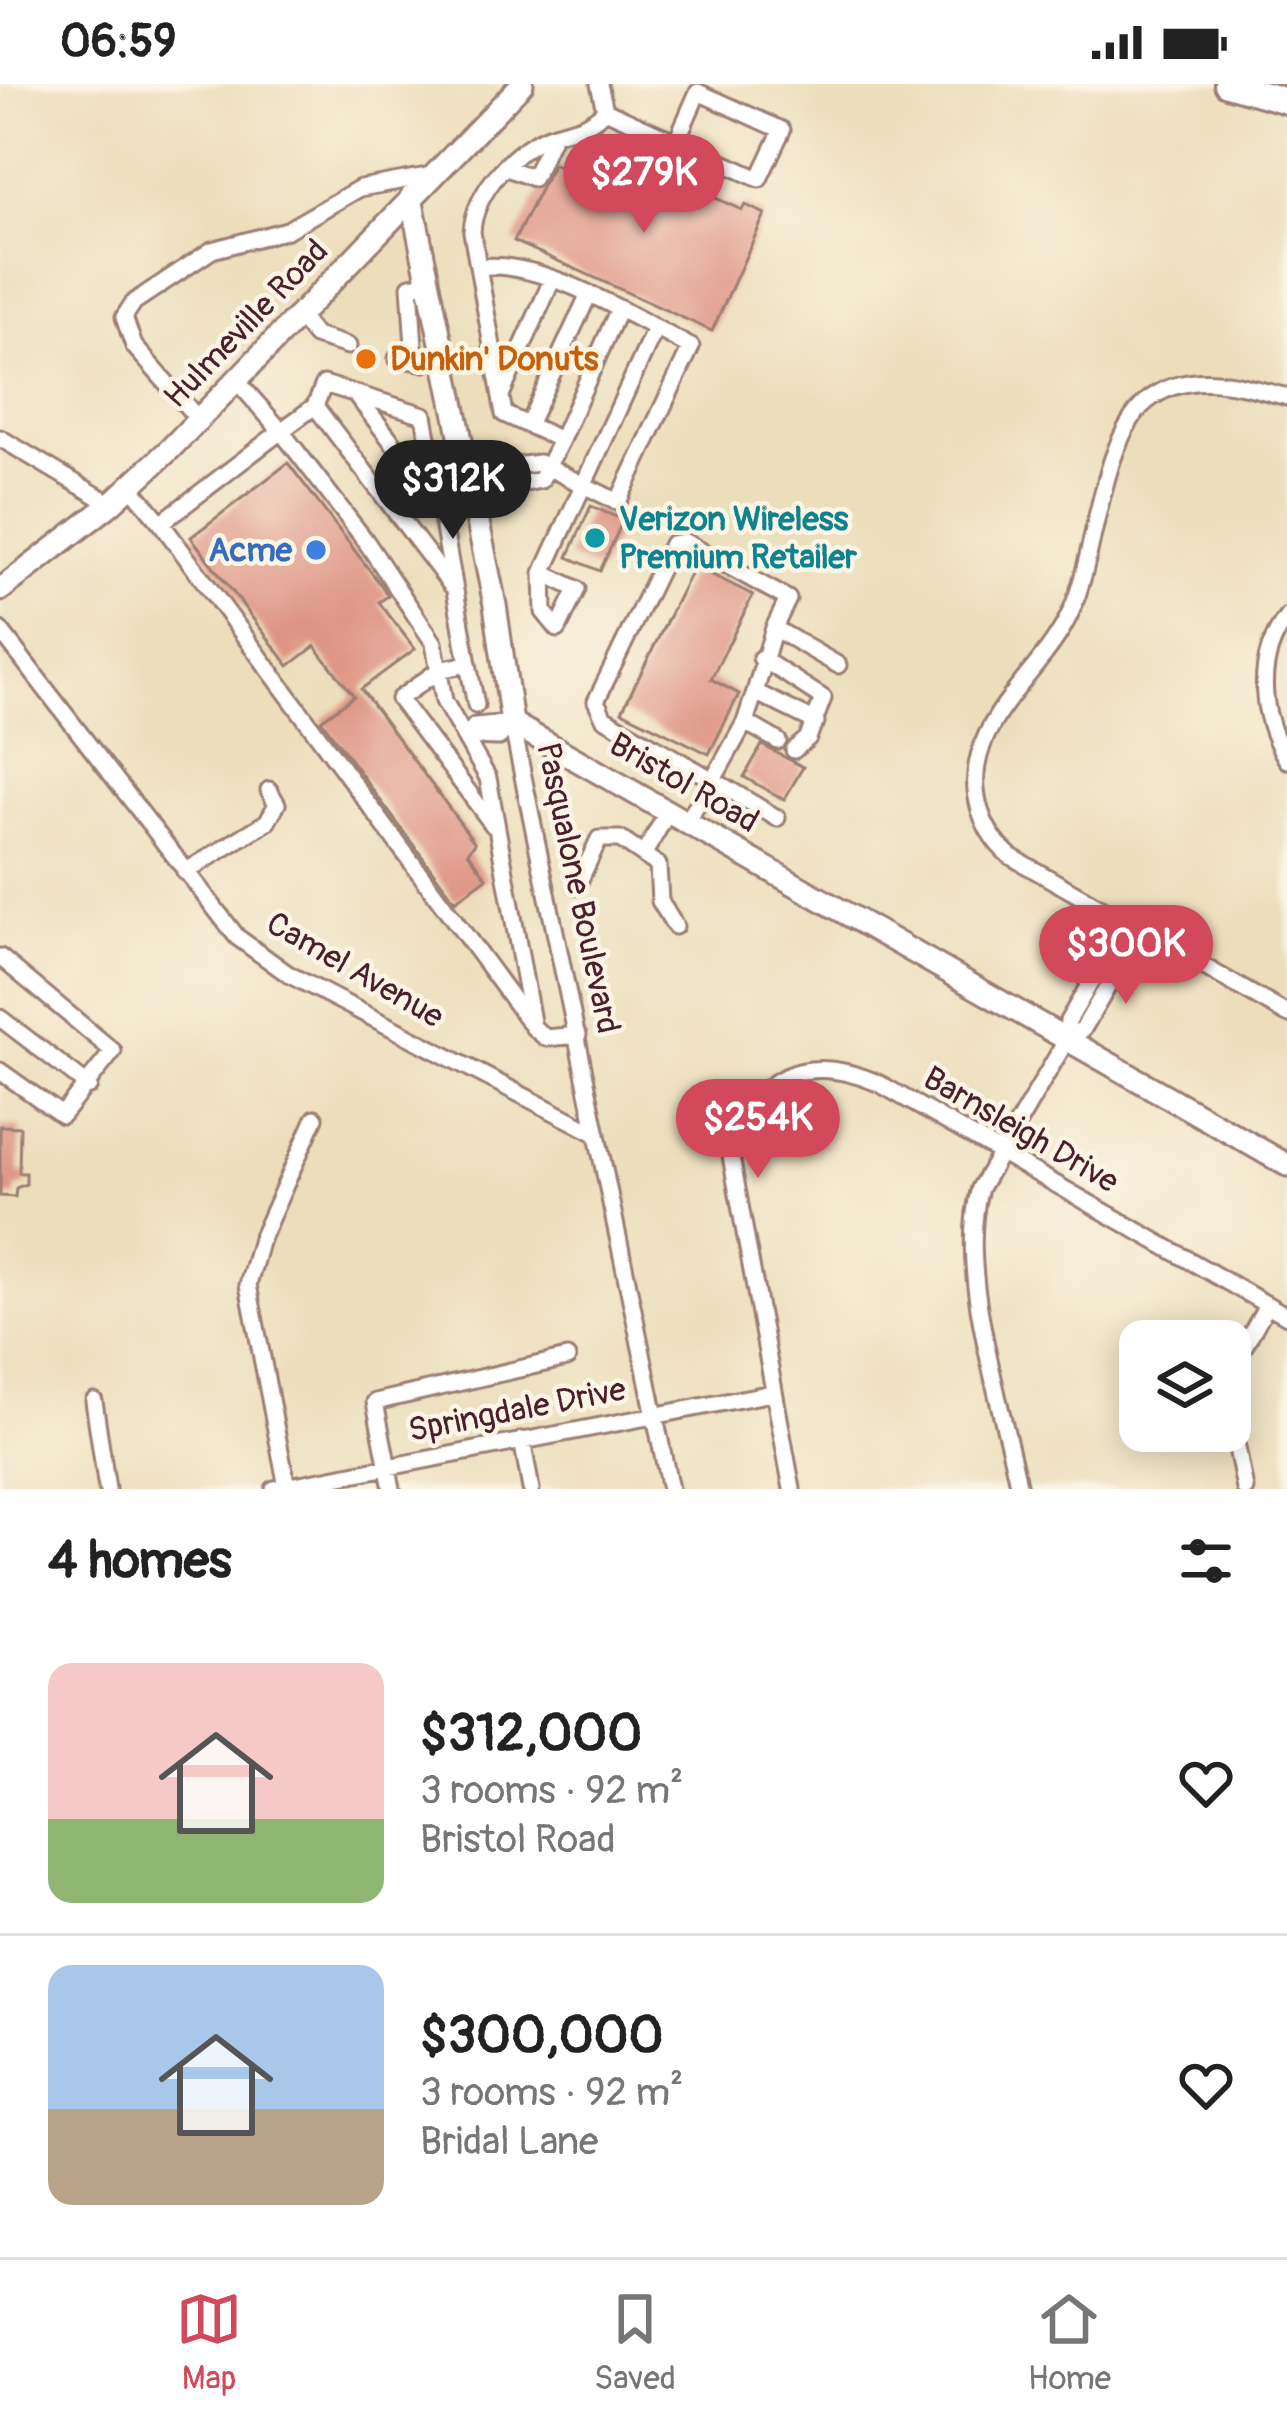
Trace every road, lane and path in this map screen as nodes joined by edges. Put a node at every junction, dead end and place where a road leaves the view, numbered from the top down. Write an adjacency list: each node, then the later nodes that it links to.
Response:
1 (523, 84): 9 (main road, Hulmeville Road)
2 (1227, 84): 4 (highway)
3 (602, 85): 5 (street)
4 (1287, 101)
5 (605, 110): 6 (street); 7 (street)
6 (554, 134): 8 (street); 8 (street)
7 (676, 142): 7 (street)
8 (507, 168): 11 (street)
9 (433, 176): 10 (main road, Hulmeville Road); 25 (street)
10 (411, 197): 13 (main road); 16 (main road, Hulmeville Road)
11 (480, 267): 12 (street); 22 (street)
12 (552, 280): 14 (street); 22 (street)
13 (430, 282): 19 (main road); 19 (street)
14 (588, 296): 15 (street); 26 (street)
15 (619, 311): 17 (street); 29 (street)
16 (300, 317): 18 (street); 20 (main road, Hulmeville Road)
17 (655, 329): 32 (street); 32 (street)
18 (348, 346)
19 (443, 351): 31 (main road)
20 (237, 382): 25 (main road, Hulmeville Road); 27 (street)
21 (355, 393): 24 (street); 34 (street); 34 (street)
22 (501, 397): 26 (street)
23 (1287, 397): 65 (street)
24 (315, 406): 27 (street); 39 (street)
25 (200, 420): 33 (main road, Hulmeville Road)
26 (528, 425): 29 (street)
27 (281, 431): 36 (street); 46 (street)
28 (0, 438): 35 (street)
29 (560, 440): 30 (street)
30 (550, 469): 31 (street); 32 (street)
31 (470, 483): 51 (main road)
32 (584, 486): 37 (street)
33 (130, 488): 35 (main road, Hulmeville Road); 36 (street)
34 (439, 502): 39 (street)
35 (111, 504): 38 (main road, Hulmeville Road)
36 (161, 523): 69 (street)
37 (543, 573)
38 (0, 590)
39 (454, 590): 44 (street)
40 (1287, 617): 55 (street)
41 (774, 628): 43 (street); 45 (street); 56 (street)
42 (0, 630): 62 (street, Camel Avenue)
43 (761, 658): 47 (street); 50 (street)
44 (468, 664): 46 (street); 48 (street)
45 (838, 665)
46 (439, 670): 52 (street); 60 (street)
47 (755, 692): 49 (street); 50 (street)
48 (476, 705)
49 (745, 722): 53 (street); 56 (street)
50 (816, 722): 54 (street)
51 (512, 723): 52 (street); 58 (main road, Bristol Road); 70 (street, Pasqualone Boulevard)
52 (466, 736): 60 (street)
53 (778, 741)
54 (794, 750)
55 (1287, 760)
56 (712, 780): 58 (street); 59 (street)
57 (269, 790): 62 (street)
58 (677, 817): 61 (street); 71 (main road, Bristol Road)
59 (778, 818)
60 (494, 827): 69 (street)
61 (645, 852): 63 (street); 64 (street)
62 (185, 872): 75 (street, Camel Avenue)
63 (577, 886)
64 (675, 926)
65 (1133, 927): 67 (street); 71 (street)
66 (0, 956): 73 (street)
67 (1287, 1014)
68 (0, 1018): 73 (street)
69 (533, 1027): 70 (street)
70 (578, 1035): 75 (street, Pasqualone Boulevard)
71 (1066, 1041): 76 (street); 77 (main road, Bristol Road)
72 (0, 1071): 73 (street)
73 (89, 1086)
74 (315, 1118): 88 (street)
75 (597, 1134): 84 (street, Pasqualone Boulevard)
76 (998, 1152): 78 (street, Barnsleigh Drive); 82 (street, Barnsleigh Drive); 94 (street)
77 (1287, 1165)
78 (1267, 1305): 79 (street, Barnsleigh Drive); 80 (street)
79 (1287, 1316)
80 (1251, 1332)
81 (567, 1358): 87 (street)
82 (772, 1393): 84 (street, Springdale Drive); 93 (street, Barnsleigh Drive)
83 (94, 1401): 89 (street)
84 (654, 1413): 85 (street, Springdale Drive); 92 (street, Pasqualone Boulevard)
85 (522, 1440): 87 (street, Springdale Drive); 91 (street)
86 (1237, 1452): 95 (street)
87 (388, 1466): 88 (street, Springdale Drive); 90 (street)
88 (280, 1488)
89 (107, 1489)
90 (392, 1489)
91 (531, 1489)
92 (670, 1489)
93 (792, 1489)
94 (1019, 1489)
95 (1244, 1489)

